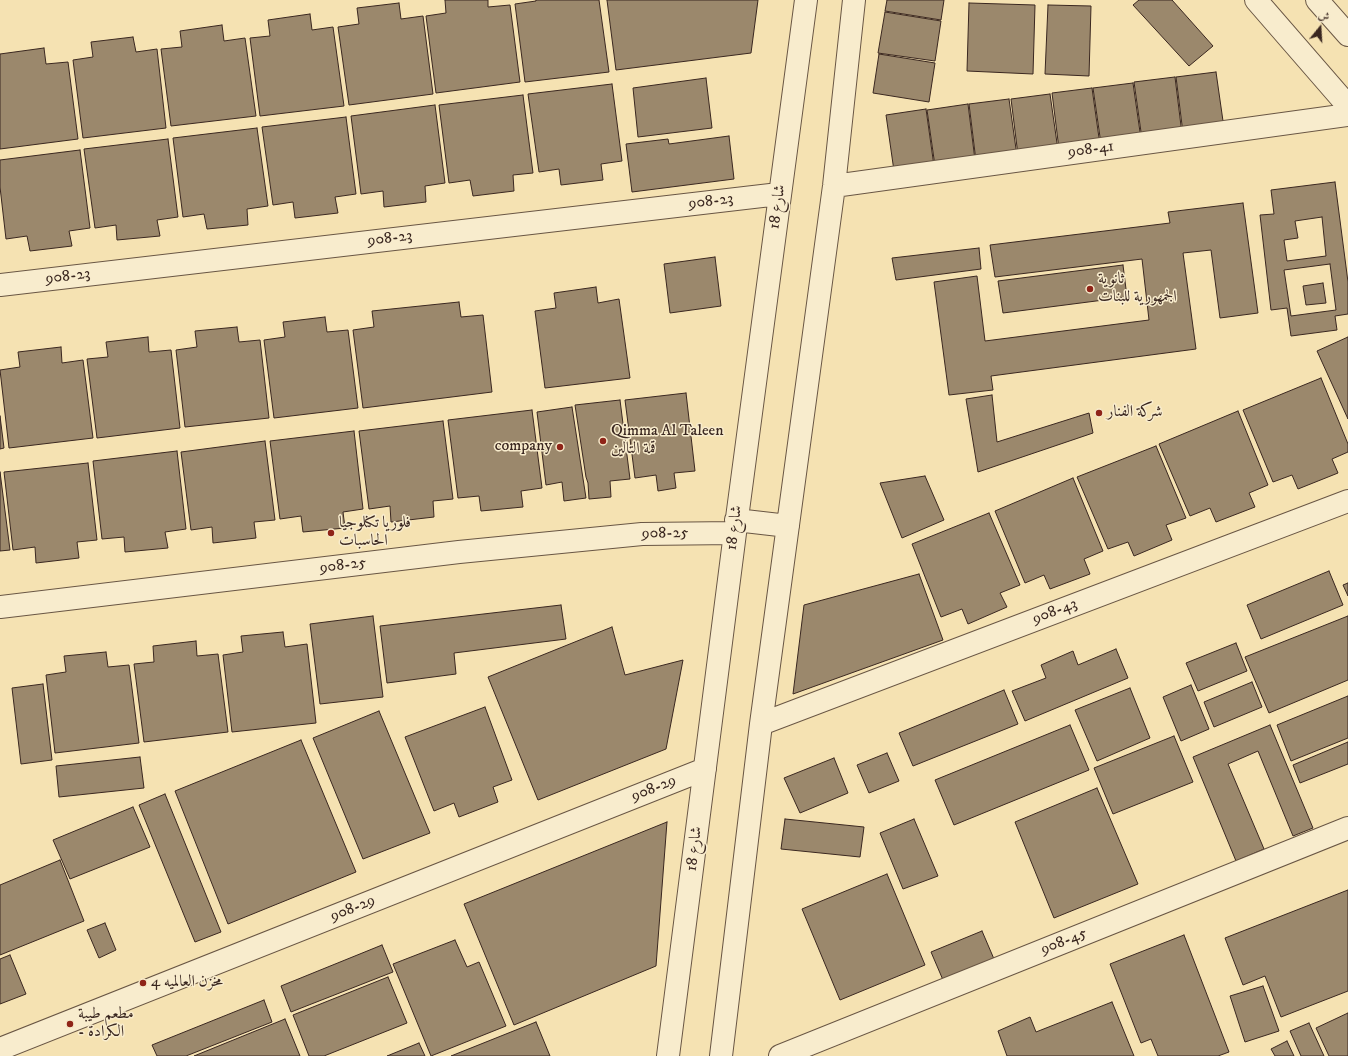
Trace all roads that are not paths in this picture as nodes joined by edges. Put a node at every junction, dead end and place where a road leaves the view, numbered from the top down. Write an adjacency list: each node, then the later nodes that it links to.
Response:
1 (806, 0): 9 (street, شارع 18)
2 (854, 0): 8 (street)
3 (1256, 0): 6 (street)
4 (1317, 0): 5 (street)
5 (1348, 35)
6 (1348, 106)
7 (1348, 114): 8 (street, 908-41)
8 (834, 186): 12 (street)
9 (779, 194): 10 (street, 908-23); 13 (street, شارع 18)
10 (0, 285)
11 (1348, 501): 15 (street, 908-43)
12 (788, 526): 13 (street, 908-25); 15 (street)
13 (735, 527): 14 (street, 908-25); 16 (street, شارع 18)
14 (0, 607)
15 (762, 724): 20 (street)
16 (705, 769): 18 (street, 908-29); 19 (street, شارع 18)
17 (1348, 828): 21 (street, 908-45)
18 (0, 1049)
19 (668, 1056)
20 (721, 1056)
21 (780, 1056)

